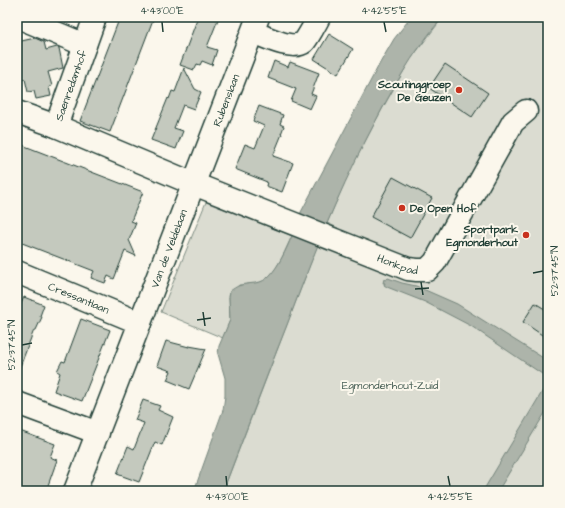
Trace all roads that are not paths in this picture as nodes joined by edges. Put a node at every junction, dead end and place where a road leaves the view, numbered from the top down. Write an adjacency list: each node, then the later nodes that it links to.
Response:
1 (18, 17): 5 (street, Saenredamhof)
2 (95, 17): 5 (street, Saenredamhof)
3 (319, 17): 4 (street)
4 (255, 24): 9 (street, Rubenslaan)
5 (85, 44): 8 (street, Saenredamhof)
6 (17, 112): 8 (street)
7 (526, 112): 9 (street, Honkpad)
8 (56, 126): 9 (street)
9 (194, 184): 11 (street, Van de Veldelaan)
10 (17, 272): 11 (street, Cressantlaan)
11 (140, 323): 13 (street, Van de Veldelaan)
12 (17, 405): 13 (street)
13 (98, 433): 14 (street, Van de Veldelaan)
14 (75, 491)

